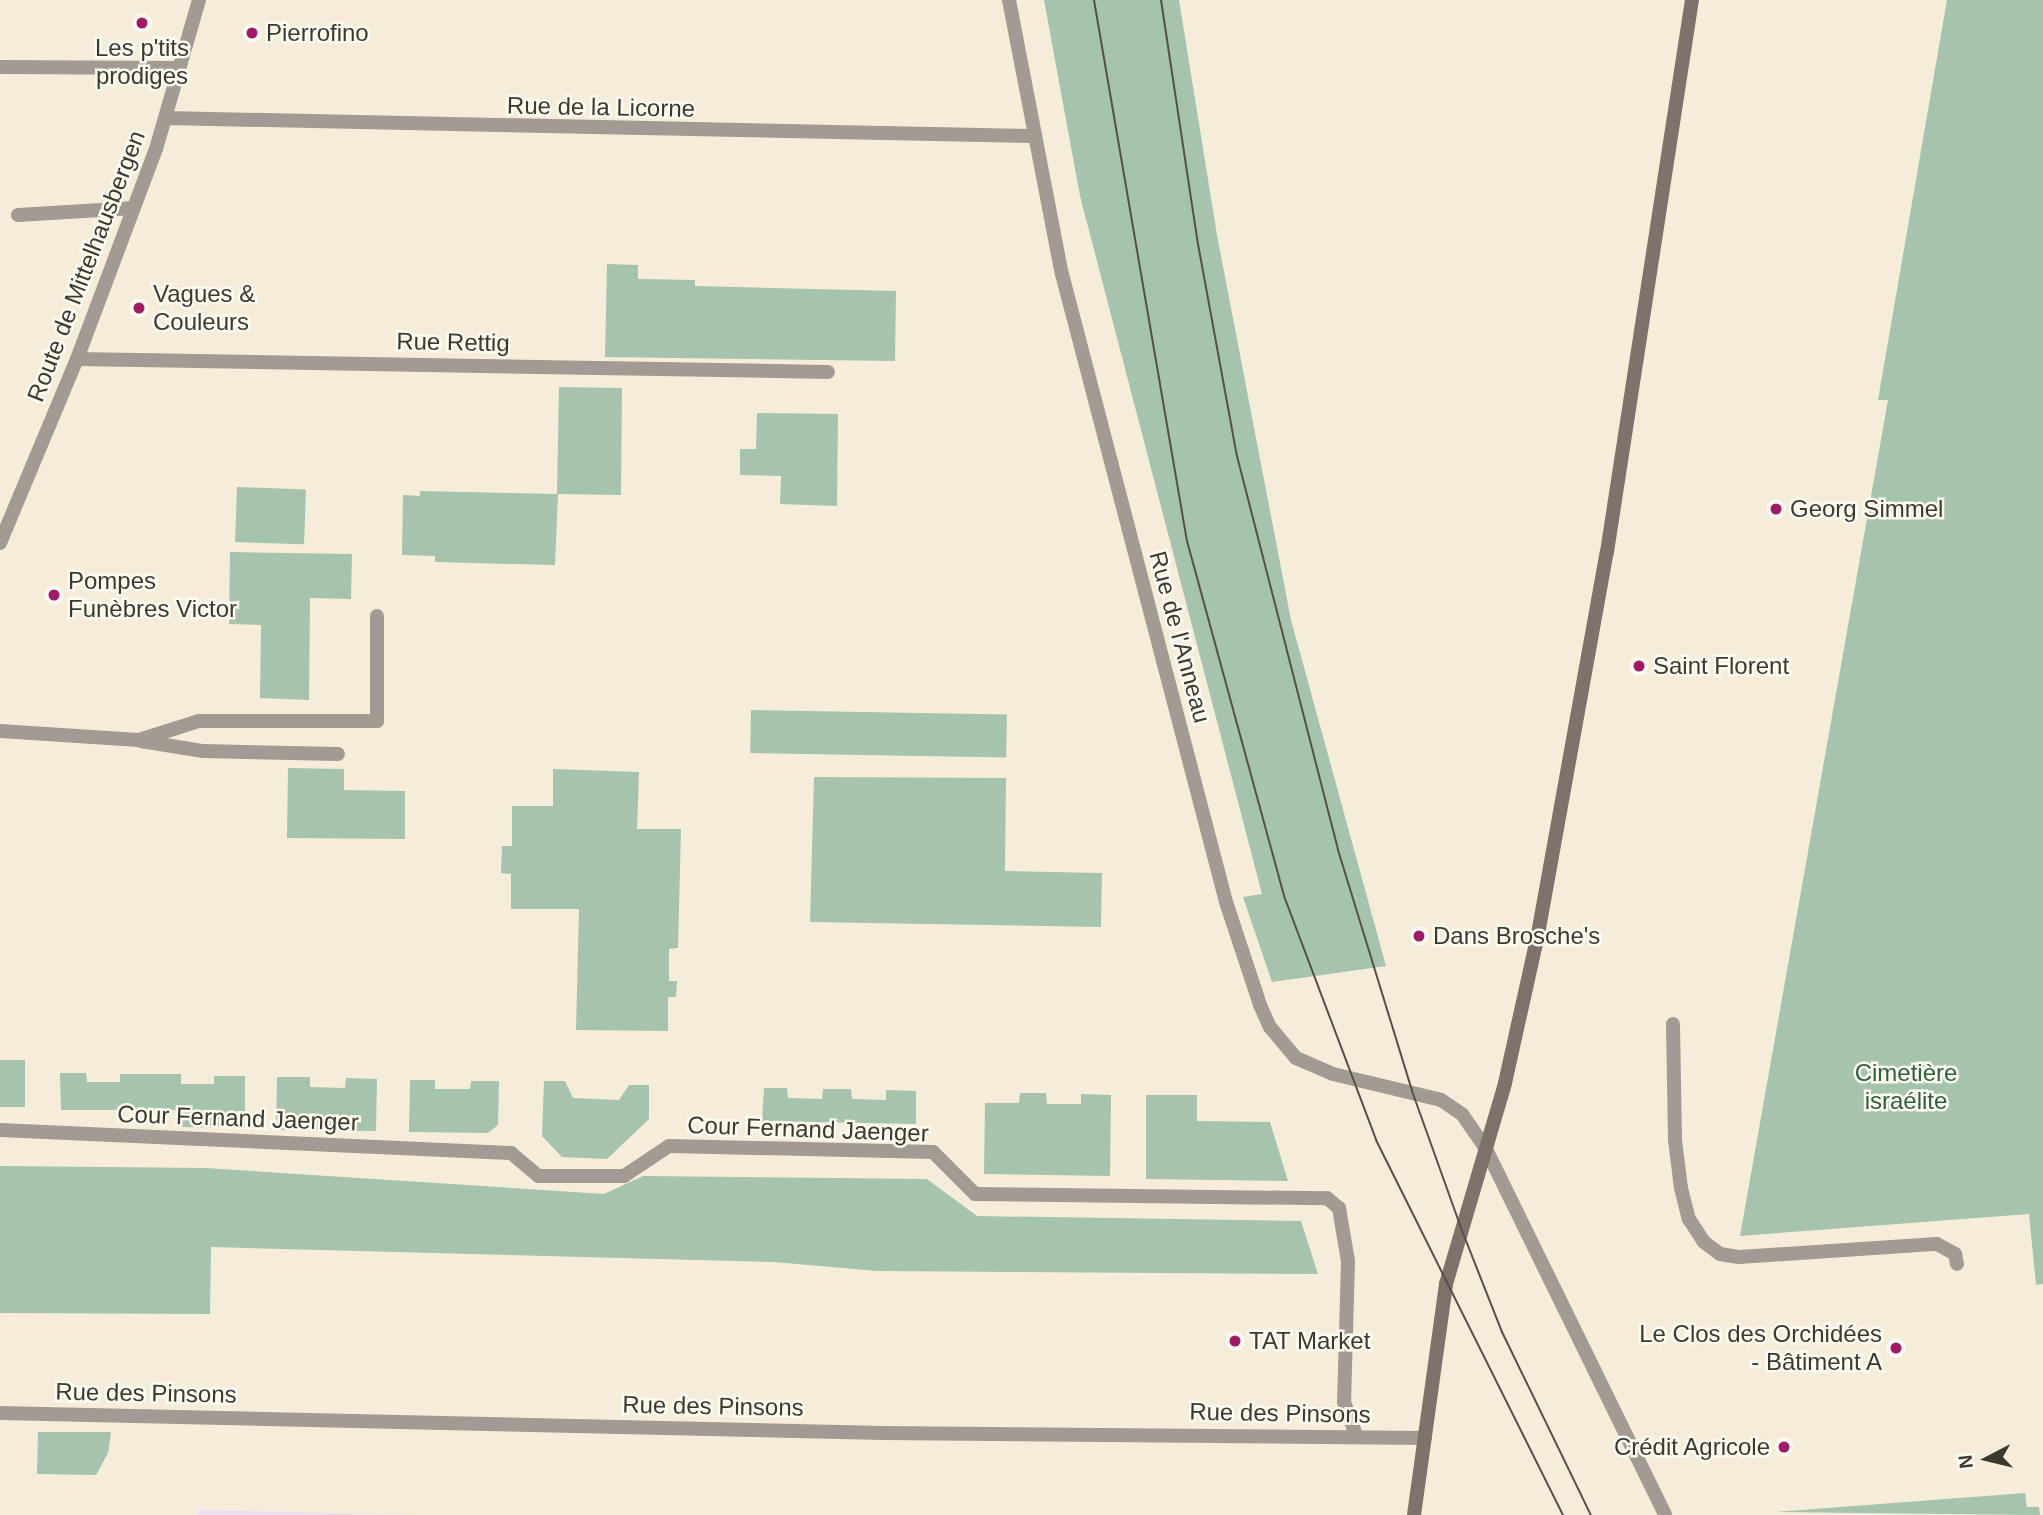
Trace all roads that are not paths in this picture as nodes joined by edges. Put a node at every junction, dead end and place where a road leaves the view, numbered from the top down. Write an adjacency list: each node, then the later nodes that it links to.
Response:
1 (198, 0): 5 (street, Route de Mittelhausbergen)
2 (1009, 0): 7 (street, Rue de l'Anneau)
3 (1692, 0): 19 (main road)
4 (0, 67): 5 (street)
5 (176, 68): 6 (street, Route de Mittelhausbergen)
6 (165, 118): 7 (street, Rue de la Licorne); 8 (street, Route de Mittelhausbergen)
7 (1035, 136): 19 (street, Rue de l'Anneau)
8 (134, 208): 9 (street); 10 (street, Route de Mittelhausbergen)
9 (19, 215)
10 (77, 359): 11 (street, Rue Rettig); 12 (street, Route de Mittelhausbergen)
11 (828, 372)
12 (0, 543)
13 (377, 616): 15 (street)
14 (0, 731): 15 (street)
15 (139, 740): 16 (street)
16 (338, 754)
17 (1673, 1024): 20 (street)
18 (0, 1129): 22 (street, Cour Fernand Jaenger)
19 (1486, 1149): 23 (main road); 25 (street, Rue de l'Anneau)
20 (1957, 1264)
21 (0, 1413): 22 (street, Rue des Pinsons)
22 (1356, 1435): 23 (street, Rue des Pinsons)
23 (1425, 1438): 24 (main road)
24 (1414, 1515)
25 (1665, 1515)

